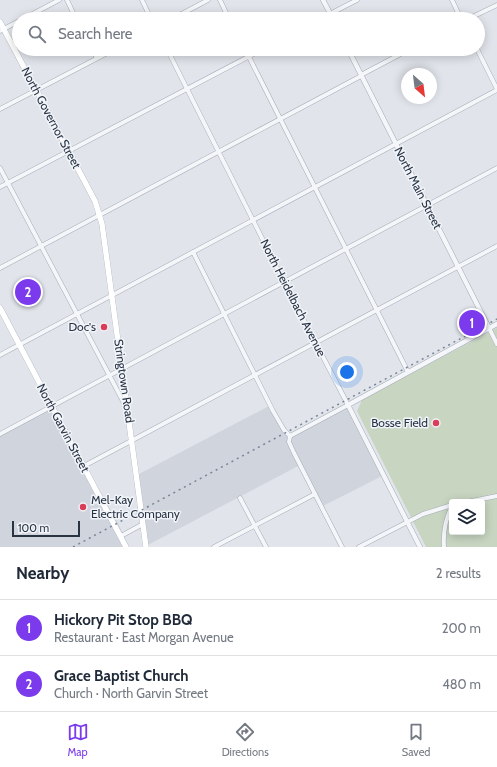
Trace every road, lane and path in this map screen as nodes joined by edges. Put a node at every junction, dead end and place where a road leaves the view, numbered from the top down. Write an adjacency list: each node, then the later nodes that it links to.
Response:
1 (59, 0): 10 (street)
2 (67, 0): 11 (street)
3 (142, 0): 12 (street)
4 (208, 0): 13 (street)
5 (220, 0): 14 (street)
6 (323, 0): 15 (street)
7 (357, 0): 16 (street)
8 (452, 0): 17 (street)
9 (497, 5): 18 (street)
10 (36, 12)
11 (73, 12)
12 (148, 12)
13 (185, 12)
14 (226, 12)
15 (329, 12)
16 (334, 12)
17 (458, 12)
18 (482, 12)
19 (0, 22): 21 (main road, North Governor Street)
20 (12, 25): 21 (street)
21 (2, 30): 22 (main road, North Governor Street)
22 (12, 48)
23 (17, 56): 34 (main road, North Governor Street)
24 (101, 56): 30 (street)
25 (170, 56): 32 (street, North Heidelbach Avenue)
26 (249, 56): 32 (street); 36 (street)
27 (352, 56): 31 (street, North Main Street)
28 (397, 56): 31 (street)
29 (480, 56): 33 (street)
30 (97, 58): 34 (street)
31 (361, 75): 36 (street); 37 (street, North Main Street)
32 (187, 89): 38 (street); 39 (street, North Heidelbach Avenue)
33 (497, 89): 37 (street)
34 (36, 90): 35 (street); 38 (main road, North Governor Street)
35 (0, 109)
36 (280, 119): 39 (street); 44 (street)
37 (396, 144): 44 (street); 45 (street, North Main Street)
38 (68, 151): 42 (street); 46 (main road, North Governor Street)
39 (219, 151): 46 (street); 47 (street, North Heidelbach Avenue)
40 (0, 168): 42 (street)
41 (497, 168): 45 (street)
42 (8, 183): 43 (street); 48 (street)
43 (0, 187)
44 (314, 187): 47 (street); 50 (street)
45 (427, 205): 50 (street); 52 (street, North Main Street)
46 (100, 215): 48 (street); 55 (main road, Stringtown Road)
47 (253, 220): 51 (street); 54 (street, North Heidelbach Avenue)
48 (41, 246): 53 (street); 58 (street)
49 (497, 246): 52 (street)
50 (346, 248): 54 (street); 57 (street)
51 (193, 252): 55 (street); 59 (street)
52 (458, 267): 57 (street); 61 (street, North Main Street)
53 (0, 268)
54 (284, 282): 59 (street); 62 (street, North Heidelbach Avenue)
55 (112, 295): 58 (street); 66 (main road, Stringtown Road)
56 (0, 308): 64 (main road, North Garvin Street)
57 (377, 310): 62 (street); 67 (street)
58 (77, 314): 64 (street); 68 (street)
59 (224, 314): 66 (street); 69 (street)
60 (497, 324): 61 (street)
61 (489, 328): 63 (street); 67 (street)
62 (316, 343): 69 (street); 70 (street, North Heidelbach Avenue)
63 (497, 344)
64 (20, 345): 65 (street); 71 (main road, North Garvin Street)
65 (0, 355)
66 (122, 368): 68 (street); 72 (main road, Stringtown Road)
67 (408, 372): 70 (street)
68 (110, 375): 71 (street); 72 (street)
69 (255, 375): 74 (street); 75 (street)
70 (348, 405): 74 (street); 83 (street, North Heidelbach Avenue)
71 (52, 406): 73 (street); 76 (main road, North Garvin Street)
72 (127, 408): 75 (main road, Stringtown Road)
73 (0, 434)
74 (290, 436): 77 (street)
75 (132, 440): 76 (street); 84 (main road, Stringtown Road)
76 (84, 466): 86 (main road, North Garvin Street)
77 (314, 494): 85 (street); 91 (street)
78 (497, 496): 80 (street)
79 (240, 498): 85 (street)
80 (482, 499)
81 (449, 507): 83 (street)
82 (449, 515): 94 (street)
83 (408, 521): 92 (street); 93 (street, North Heidelbach Avenue)
84 (143, 524): 86 (street); 88 (main road, Stringtown Road)
85 (255, 526): 89 (street); 90 (street)
86 (120, 536): 87 (main road, North Garvin Street)
87 (126, 547)
88 (146, 547)
89 (214, 547)
90 (266, 547)
91 (342, 547)
92 (359, 547)
93 (420, 547)
94 (444, 547)

